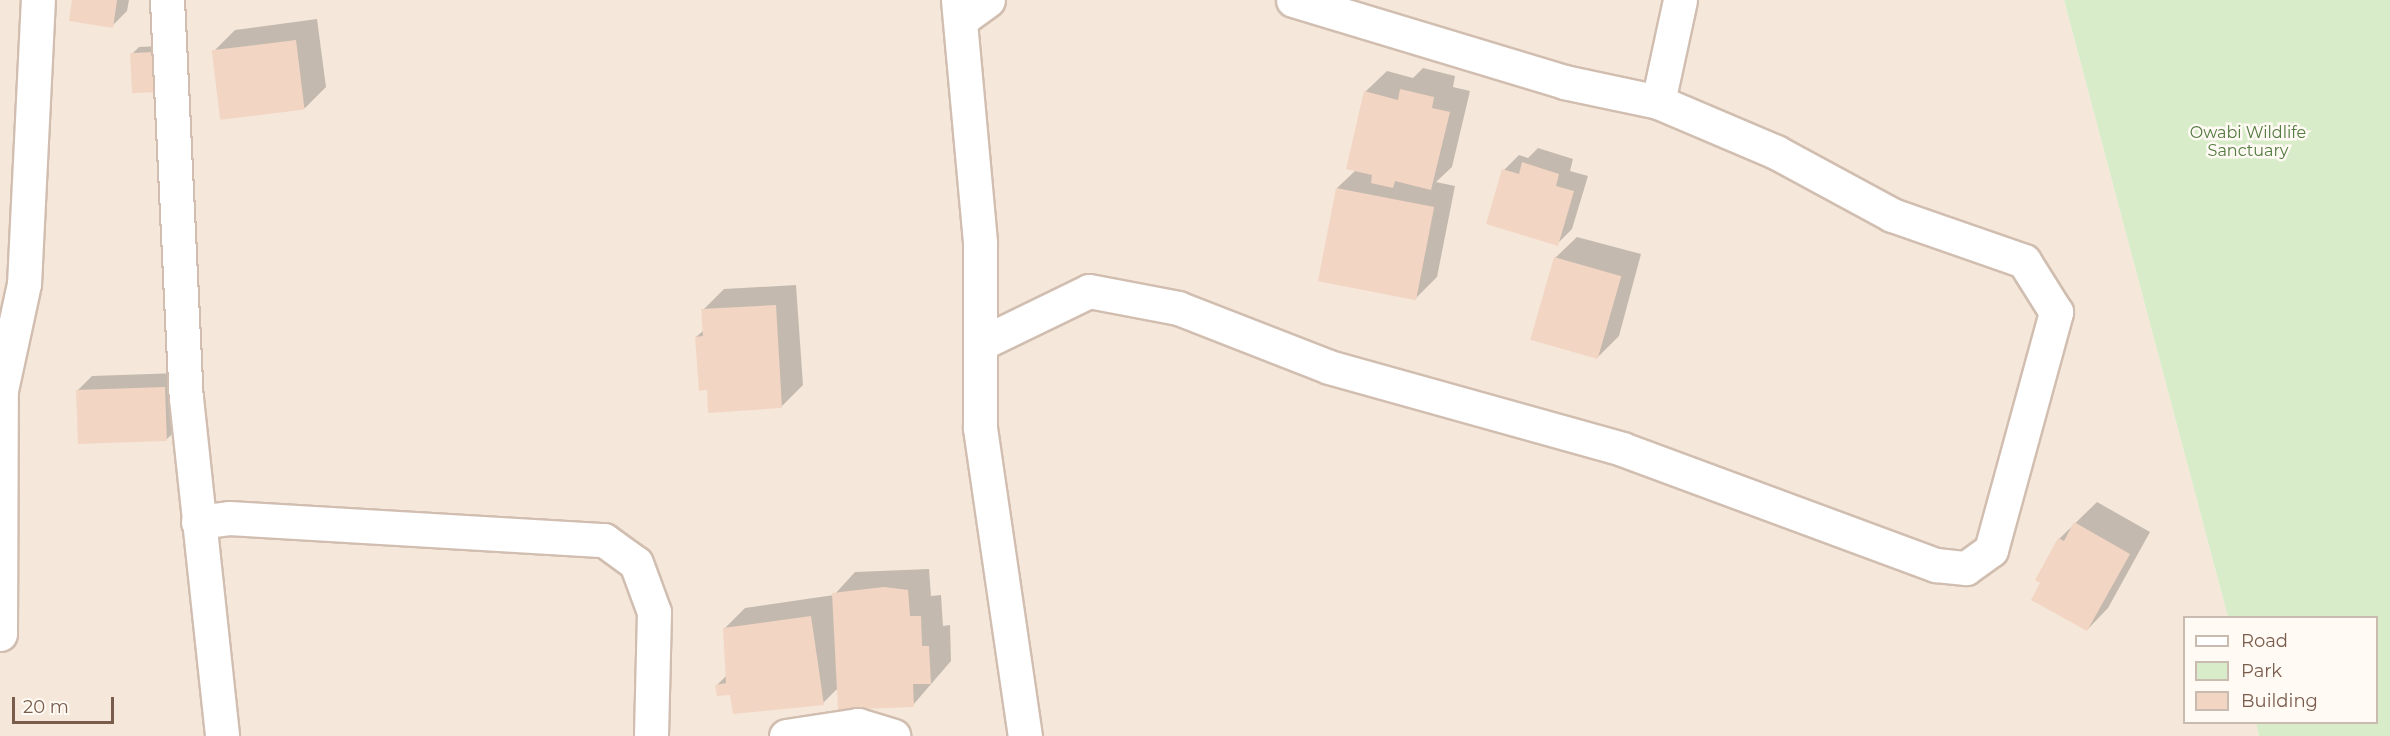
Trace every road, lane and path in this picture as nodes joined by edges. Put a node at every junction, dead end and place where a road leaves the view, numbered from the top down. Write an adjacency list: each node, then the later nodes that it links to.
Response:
1 (38, 0): 10 (street)
2 (167, 0): 9 (street)
3 (988, 0): 6 (street)
4 (1293, 0): 7 (street)
5 (1680, 0): 7 (street)
6 (960, 10): 8 (street)
7 (1658, 102): 8 (street)
8 (980, 344): 15 (street)
9 (198, 522): 11 (street); 12 (street)
10 (0, 634)
11 (222, 736)
12 (651, 736)
13 (786, 736): 14 (street)
14 (893, 736)
15 (1025, 736)

